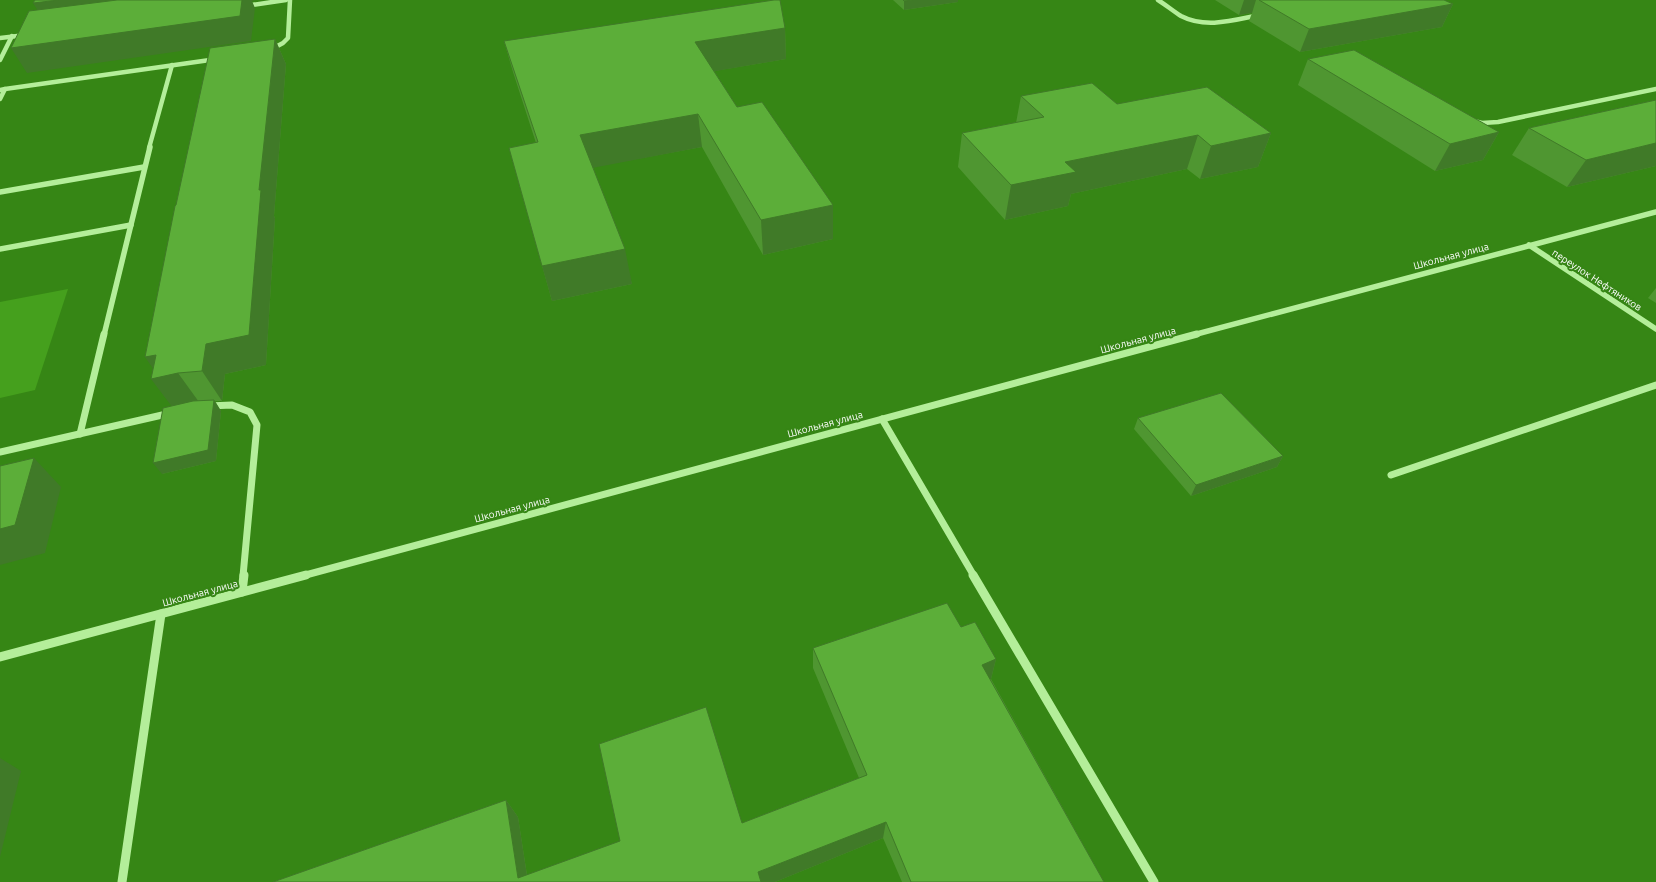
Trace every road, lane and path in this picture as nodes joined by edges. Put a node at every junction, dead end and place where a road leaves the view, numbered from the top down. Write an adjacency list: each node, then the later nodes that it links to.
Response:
1 (286, 0): 4 (street)
2 (290, 0): 9 (street)
3 (1158, 0): 5 (street)
4 (239, 6)
5 (1263, 15)
6 (28, 34): 7 (street)
7 (12, 36): 8 (street); 11 (street)
8 (0, 38)
9 (266, 51)
10 (223, 58): 12 (street)
11 (0, 60)
12 (172, 65): 13 (street); 17 (street)
13 (2, 89): 15 (street)
14 (1656, 89): 16 (street)
15 (0, 99)
16 (1469, 120)
17 (144, 167): 18 (street); 20 (street)
18 (0, 192)
19 (1656, 212): 21 (street, Школьная улица)
20 (130, 225): 22 (street); 28 (street)
21 (1529, 245): 23 (street, переулок Нефтяников); 27 (street, Школьная улица)
22 (0, 249)
23 (1656, 329)
24 (1656, 385): 30 (street)
25 (200, 407): 31 (street)
26 (178, 412): 28 (street)
27 (882, 419): 31 (street, Школьная улица); 35 (street)
28 (80, 434): 29 (street)
29 (0, 452)
30 (1391, 475)
31 (242, 592): 32 (street, Школьная улица)
32 (161, 614): 33 (street, Школьная улица); 34 (street)
33 (0, 657)
34 (122, 882)
35 (1154, 882)

